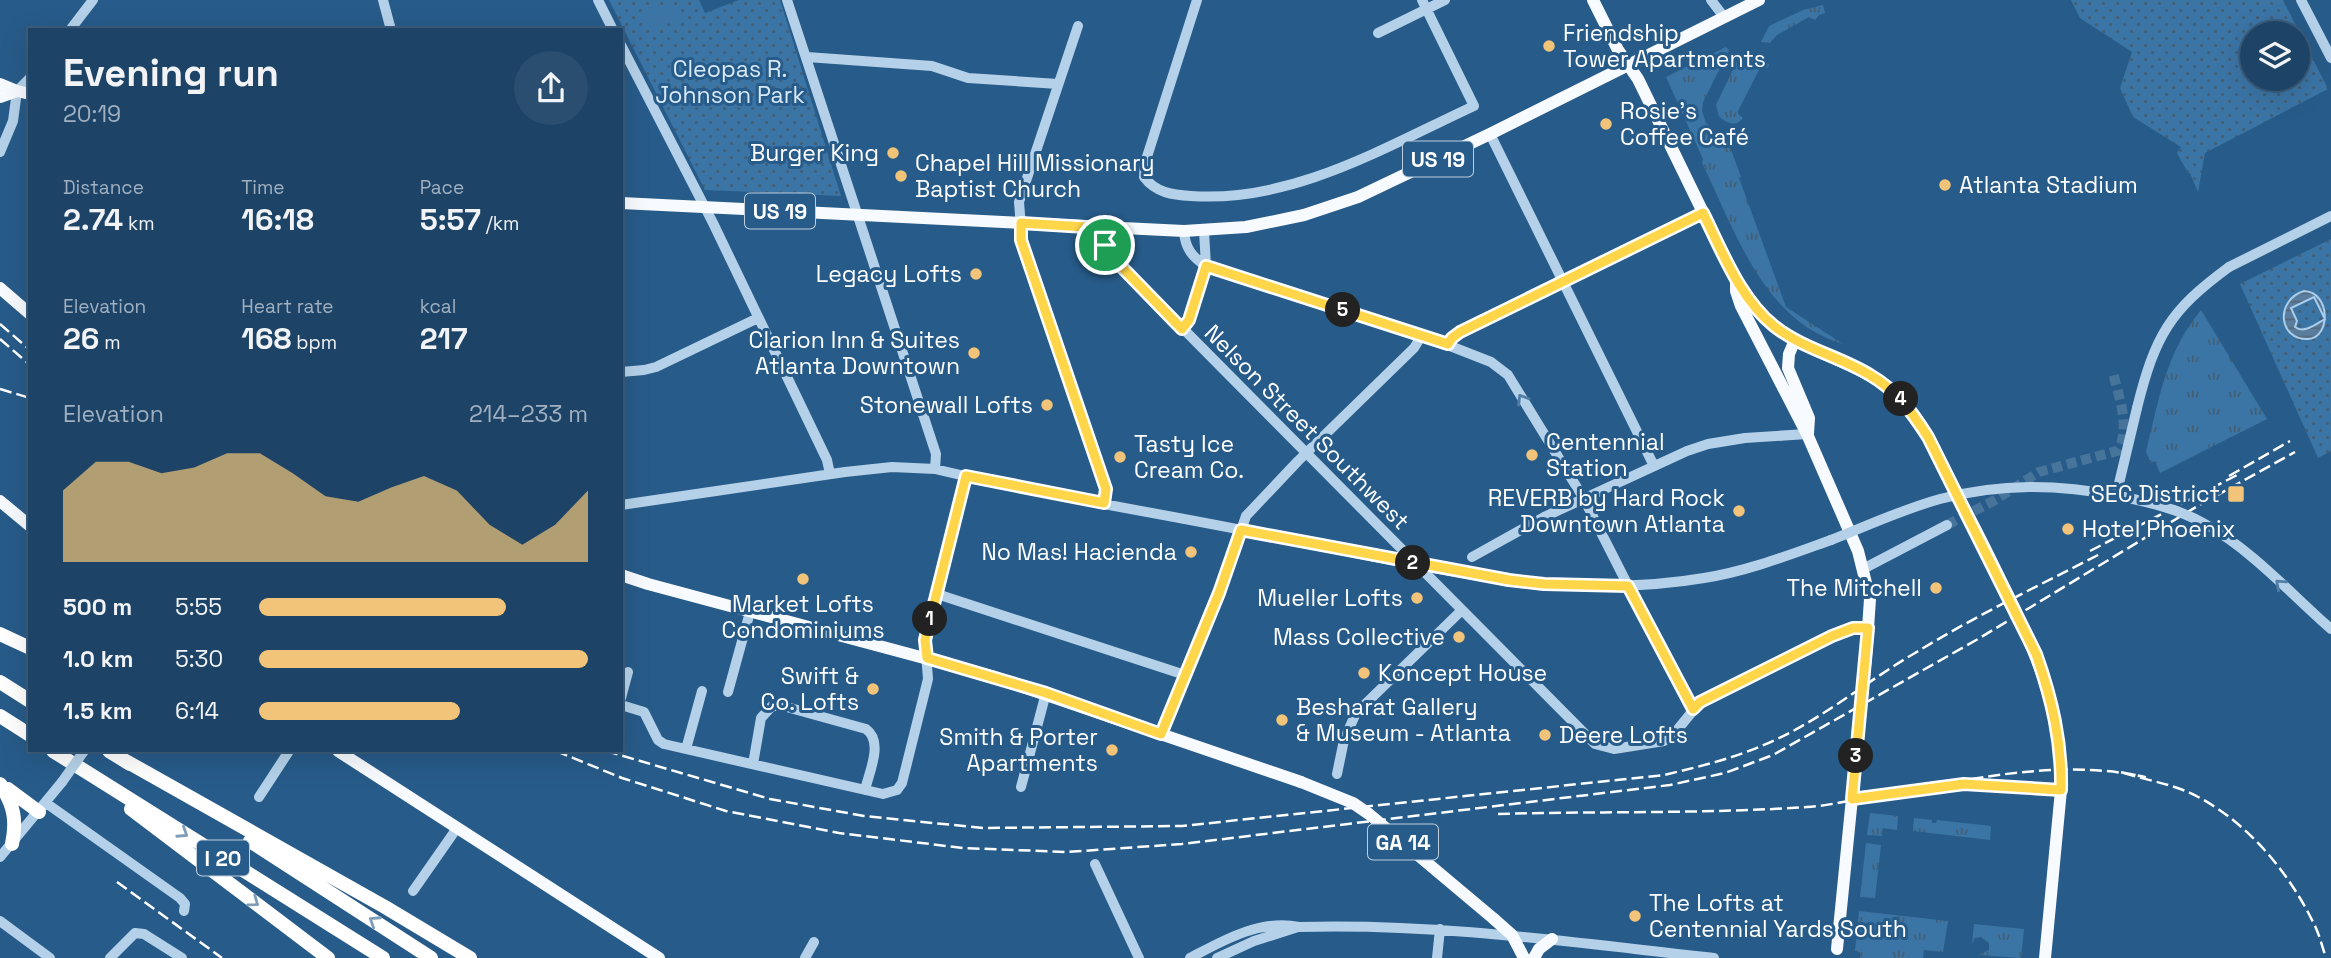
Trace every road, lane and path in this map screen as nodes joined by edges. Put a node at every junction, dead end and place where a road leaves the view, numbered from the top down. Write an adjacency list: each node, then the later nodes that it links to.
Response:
1 (93, 0): 14 (street)
2 (383, 0): 15 (street)
3 (598, 0): 16 (street)
4 (787, 0): 19 (street)
5 (1197, 0): 11 (street)
6 (1444, 0): 11 (street)
7 (1592, 0): 21 (main road)
8 (1711, 0): 12 (street)
9 (1759, 0): 12 (main road, US 19)
10 (2301, 0): 20 (street)
11 (1424, 4): 17 (street)
12 (1721, 9): 21 (main road, US 19)
13 (1078, 26): 23 (street)
14 (71, 28)
15 (390, 28)
16 (612, 28)
17 (1378, 33)
18 (623, 49): 30 (street)
19 (807, 57): 23 (street); 32 (street)
20 (2331, 58)
21 (1628, 65): 27 (main road, US 19); 31 (main road)
22 (0, 83): 24 (main road)
23 (1058, 84): 34 (street)
24 (24, 93): 25 (main road); 26 (main road); 28 (street)
25 (0, 97)
26 (0, 108)
27 (1490, 134): 37 (main road, US 19); 40 (street)
28 (0, 152)
29 (623, 203): 30 (main road, US 19)
30 (704, 208): 32 (main road, US 19); 43 (street)
31 (1703, 213): 39 (main road); 40 (street)
32 (856, 215): 34 (main road, US 19); 52 (street)
33 (2331, 216): 56 (street, bridge)
34 (1021, 223): 35 (main road, US 19); 59 (street)
35 (1102, 228): 36 (main road, US 19); 44 (street, Nelson Street Southwest)
36 (1184, 231): 37 (main road, US 19); 38 (street)
37 (1204, 231): 38 (street)
38 (1206, 266): 44 (street); 45 (street)
39 (1736, 280): 46 (main road); 49 (main road)
40 (1562, 283): 47 (street); 51 (street)
41 (0, 288): 42 (main road)
42 (28, 312)
43 (758, 318): 48 (street); 53 (street)
44 (1182, 329): 50 (street, Nelson Street Southwest)
45 (1422, 335): 47 (street); 50 (street)
46 (1795, 340): 49 (main road); 55 (main road)
47 (1448, 344): 57 (street, one-way to 47)
48 (623, 372)
49 (1808, 435): 51 (street); 66 (main road)
50 (1305, 454): 63 (street); 65 (street, Nelson Street Southwest)
51 (1654, 466): 57 (street)
52 (935, 469): 53 (street); 54 (street)
53 (830, 474): 60 (street)
54 (966, 476): 59 (street); 69 (street)
55 (1957, 495): 56 (street, bridge); 68 (street, bridge); 102 (main road, bridge)
56 (2116, 496): 73 (street, one-way to 56, bridge)
57 (1584, 499): 64 (street); 68 (street)
58 (0, 501): 61 (main road)
59 (1104, 503): 63 (street)
60 (623, 505)
61 (28, 524)
62 (1947, 525): 66 (street)
63 (1241, 530): 65 (street); 78 (street)
64 (1472, 557)
65 (1415, 563): 68 (street); 70 (street, Nelson Street Southwest)
66 (1863, 569): 72 (main road)
67 (623, 576): 71 (main road, GA 14)
68 (1628, 586): 86 (street)
69 (937, 594): 76 (street); 78 (street)
70 (1462, 610): 86 (street, Nelson Street Southwest); 98 (street)
71 (750, 612): 76 (main road, GA 14); 82 (street)
72 (1868, 628): 86 (street); 104 (main road, bridge)
73 (2331, 629)
74 (0, 634): 75 (highway)
75 (28, 647)
76 (927, 658): 83 (main road, GA 14); 101 (street)
77 (628, 672): 80 (street)
78 (1185, 675): 89 (street)
79 (0, 682): 84 (highway)
80 (623, 691)
81 (702, 691): 90 (street)
82 (728, 692)
83 (1046, 693): 89 (main road, GA 14); 100 (street)
84 (28, 700)
85 (623, 706): 90 (street)
86 (1693, 709)
87 (0, 716): 88 (highway)
88 (28, 734)
89 (1161, 734): 115 (main road, GA 14, bridge)
90 (686, 749): 97 (street)
91 (82, 752): 105 (street, bridge)
92 (111, 752): 96 (highway, I 20)
93 (288, 752): 103 (street)
94 (340, 752): 106 (main road)
95 (58, 754): 124 (highway, one-way to 124); 125 (highway, I 20, one-way to 125)
96 (124, 760): 126 (highway, I 20, one-way to 96); 127 (highway)
97 (753, 764): 101 (street); 101 (street)
98 (1337, 774)
99 (0, 783): 105 (highway); 107 (highway)
100 (1021, 787)
101 (865, 790)
102 (2061, 790): 104 (main road, bridge); 137 (main road)
103 (260, 797)
104 (1852, 799): 120 (main road, bridge)
105 (42, 808): 107 (street); 111 (street)
106 (457, 828): 110 (street); 128 (main road)
107 (12, 844): 108 (street)
108 (0, 857)
109 (1095, 864): 130 (street)
110 (413, 891)
111 (184, 911)
112 (0, 921): 121 (street)
113 (1299, 927): 114 (street); 116 (street); 119 (street)
114 (1440, 929): 115 (street); 133 (street)
115 (1512, 935): 117 (street); 134 (main road)
116 (1234, 936): 119 (street); 131 (street)
117 (1552, 939): 135 (main road); 136 (street)
118 (814, 942): 129 (street)
119 (1241, 953): 132 (street)
120 (1837, 954)
121 (50, 958)
122 (110, 958): 123 (street)
123 (182, 958)
124 (328, 958)
125 (383, 958)
126 (431, 958)
127 (470, 958)
128 (659, 958)
129 (805, 958)
130 (1139, 958)
131 (1191, 958)
132 (1217, 958)
133 (1437, 958)
134 (1524, 958)
135 (1534, 958)
136 (1714, 958)
137 (2045, 958)

